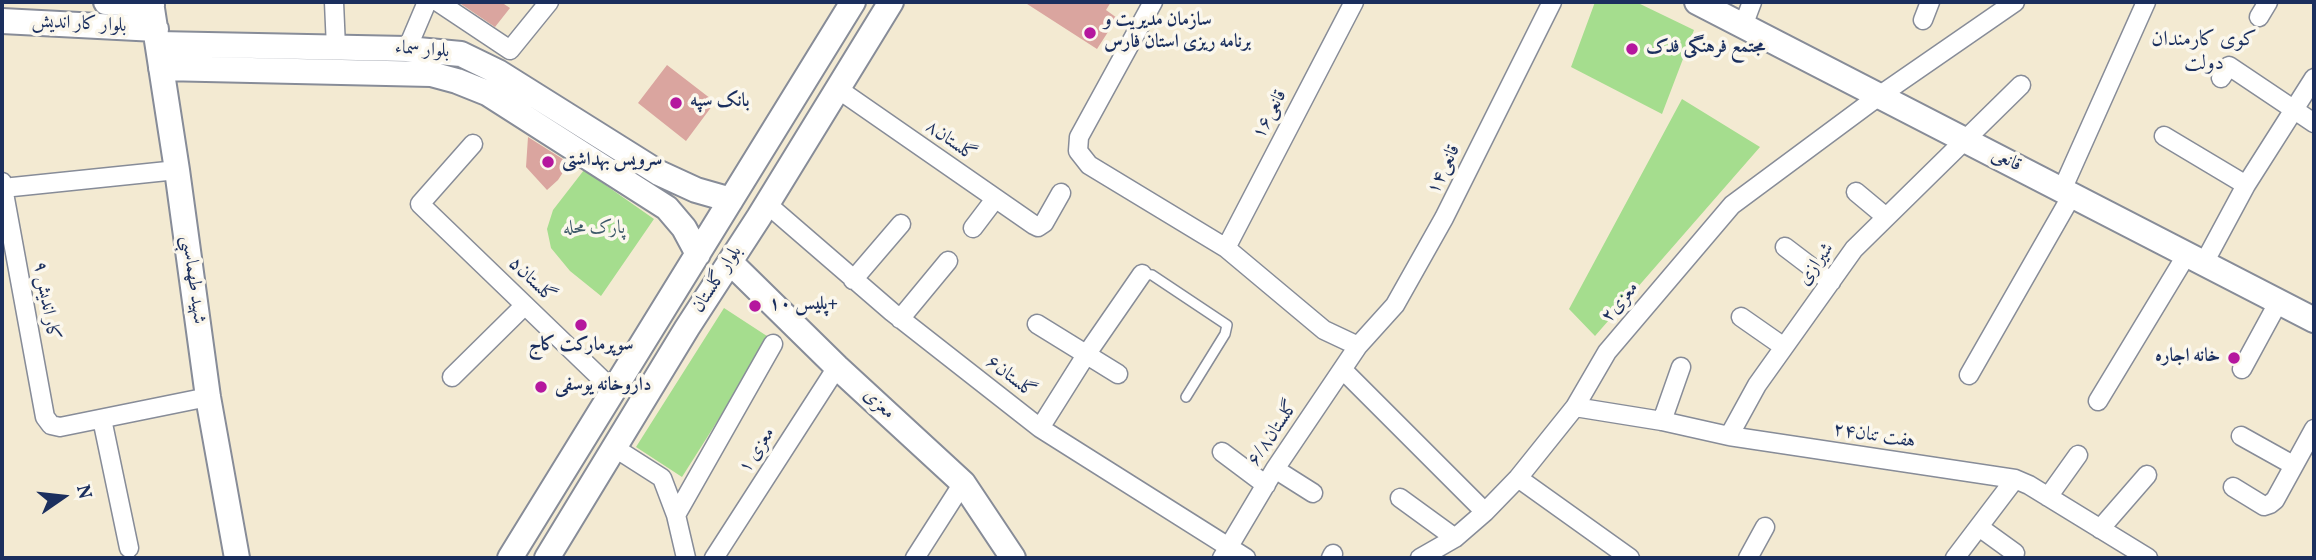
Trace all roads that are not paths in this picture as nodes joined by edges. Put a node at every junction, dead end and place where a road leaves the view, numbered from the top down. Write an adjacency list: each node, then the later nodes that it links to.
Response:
1 (106, 2): 19 (street, بلوار کار اندیش)
2 (334, 2): 20 (street)
3 (427, 2): 21 (street)
4 (438, 2): 5 (street)
5 (549, 2)
6 (853, 2): 41 (street, بلوار گلستان)
7 (891, 2): 25 (street, بلوار گلستان)
8 (1153, 2): 47 (street)
9 (1354, 2): 47 (street, ۱۶قانعی)
10 (1552, 2): 62 (street, ۱۴قانعی)
11 (1697, 2): 18 (street, قانعی)
12 (1752, 2): 18 (street)
13 (1930, 2): 16 (street)
14 (2015, 2): 26 (street, ۲معزی)
15 (2146, 2): 37 (street)
16 (1923, 20)
17 (2, 21): 19 (street, بلوار کار اندیش)
18 (1743, 26): 26 (street, قانعی)
19 (155, 30): 20 (street, بلوار سماء); 32 (street, شهید طهماسبی); 39 (street, بلوار سماء)
20 (336, 48): 21 (street, بلوار سماء)
21 (407, 49): 33 (street, بلوار سماء)
22 (2221, 78): 27 (street)
23 (2314, 78): 27 (street)
24 (2021, 85): 30 (street, شیرازی)
25 (838, 89): 40 (street, گلستان۸); 42 (street, بلوار گلستان)
26 (1879, 96): 30 (street, قانعی); 78 (street, ۲معزی)
27 (2295, 109): 28 (street); 35 (street)
28 (2314, 123)
29 (2164, 136): 35 (street)
30 (1966, 141): 37 (street, قانعی); 43 (street, شیرازی)
31 (473, 144): 56 (street, گلستان۵)
32 (177, 170): 34 (street); 75 (street, شهید طهماسبی)
33 (659, 173): 39 (street); 41 (street, بلوار سماء)
34 (2, 185): 79 (street, ۹ کار اندیش)
35 (2246, 185): 49 (street)
36 (1856, 192): 43 (street)
37 (2067, 192): 49 (street, قانعی); 71 (street)
38 (1061, 193): 40 (street, گلستان۸)
39 (646, 195): 48 (street, بلوار سماء)
40 (995, 199): 45 (street)
41 (731, 200): 48 (street, بلوار گلستان)
42 (767, 204): 51 (street, بلوار گلستان); 53 (street, گلستان۶)
43 (1886, 217): 54 (street, شیرازی)
44 (901, 224): 53 (street)
45 (973, 228)
46 (1785, 247): 54 (street)
47 (1226, 248): 62 (street)
48 (698, 254): 65 (street, بلوار گلستان)
49 (2195, 258): 55 (street, قانعی); 77 (street)
50 (948, 261): 58 (street)
51 (730, 262): 66 (street, معزی); 72 (street, بلوار گلستان)
52 (1142, 274): 64 (street); 76 (lane)
53 (853, 280): 58 (street, گلستان۶)
54 (1831, 282): 63 (street, شیرازی)
55 (2279, 301): 59 (street, قانعی); 68 (street)
56 (525, 305): 73 (street); 74 (street, گلستان۵)
57 (1741, 317): 63 (street)
58 (901, 319): 81 (street, گلستان۶)
59 (2314, 320)
60 (1037, 324): 64 (street)
61 (773, 344): 99 (street)
62 (1358, 346): 69 (street, ۶/۸گلستان)
63 (1784, 347): 83 (street, شیرازی)
64 (1086, 355): 70 (street); 81 (street)
65 (632, 361): 72 (street); 74 (street, بلوار گلستان)
66 (837, 367): 93 (street, معزی); 111 (street, معزی ۱)
67 (1681, 367): 80 (street)
68 (2242, 369)
69 (1343, 370): 90 (street, ۶/۸گلستان); 98 (street)
70 (1118, 374)
71 (1969, 375)
72 (659, 376): 85 (street, بلوار گلستان)
73 (452, 377)
74 (613, 390): 108 (street, بلوار گلستان)
75 (208, 397): 79 (street); 107 (street, شهید طهماسبی)
76 (1186, 397)
77 (2098, 401)
78 (1575, 407): 80 (street, هفت تنان۲۴); 91 (street, ۲معزی)
79 (102, 419): 104 (street)
80 (1662, 421): 83 (street, هفت تنان۲۴)
81 (1040, 428): 105 (street, گلستان۶)
82 (2314, 429): 88 (street)
83 (1729, 436): 92 (street, هفت تنان۲۴)
84 (2241, 436): 88 (street)
85 (615, 448): 99 (street); 109 (street, بلوار گلستان)
86 (1222, 452): 90 (street)
87 (2078, 455): 96 (street)
88 (2302, 460): 94 (street)
89 (2147, 475): 102 (street)
90 (1271, 477): 95 (street); 105 (street, ۶/۸گلستان)
91 (1518, 478): 98 (street, ۲معزی); 116 (street)
92 (2015, 479): 96 (street, هفت تنان۲۴); 101 (street)
93 (963, 483): 112 (street); 113 (street, معزی)
94 (2233, 488)
95 (1313, 493)
96 (2048, 496): 102 (street, هفت تنان۲۴)
97 (1400, 498): 103 (street)
98 (1485, 512): 103 (street, ۲معزی)
99 (676, 514): 110 (street)
100 (1765, 527): 117 (street)
101 (1979, 527): 106 (street); 118 (street)
102 (2100, 529): 119 (street, هفت تنان۲۴)
103 (1455, 538): 115 (street, ۲معزی)
104 (129, 548)
105 (1225, 553): 114 (street, گلستان۶)
106 (2015, 553)
107 (237, 558)
108 (510, 558)
109 (548, 558)
110 (686, 558)
111 (714, 558)
112 (915, 558)
113 (1013, 558)
114 (1246, 558)
115 (1420, 558)
116 (1630, 558)
117 (1748, 558)
118 (1955, 558)
119 (2148, 558)

